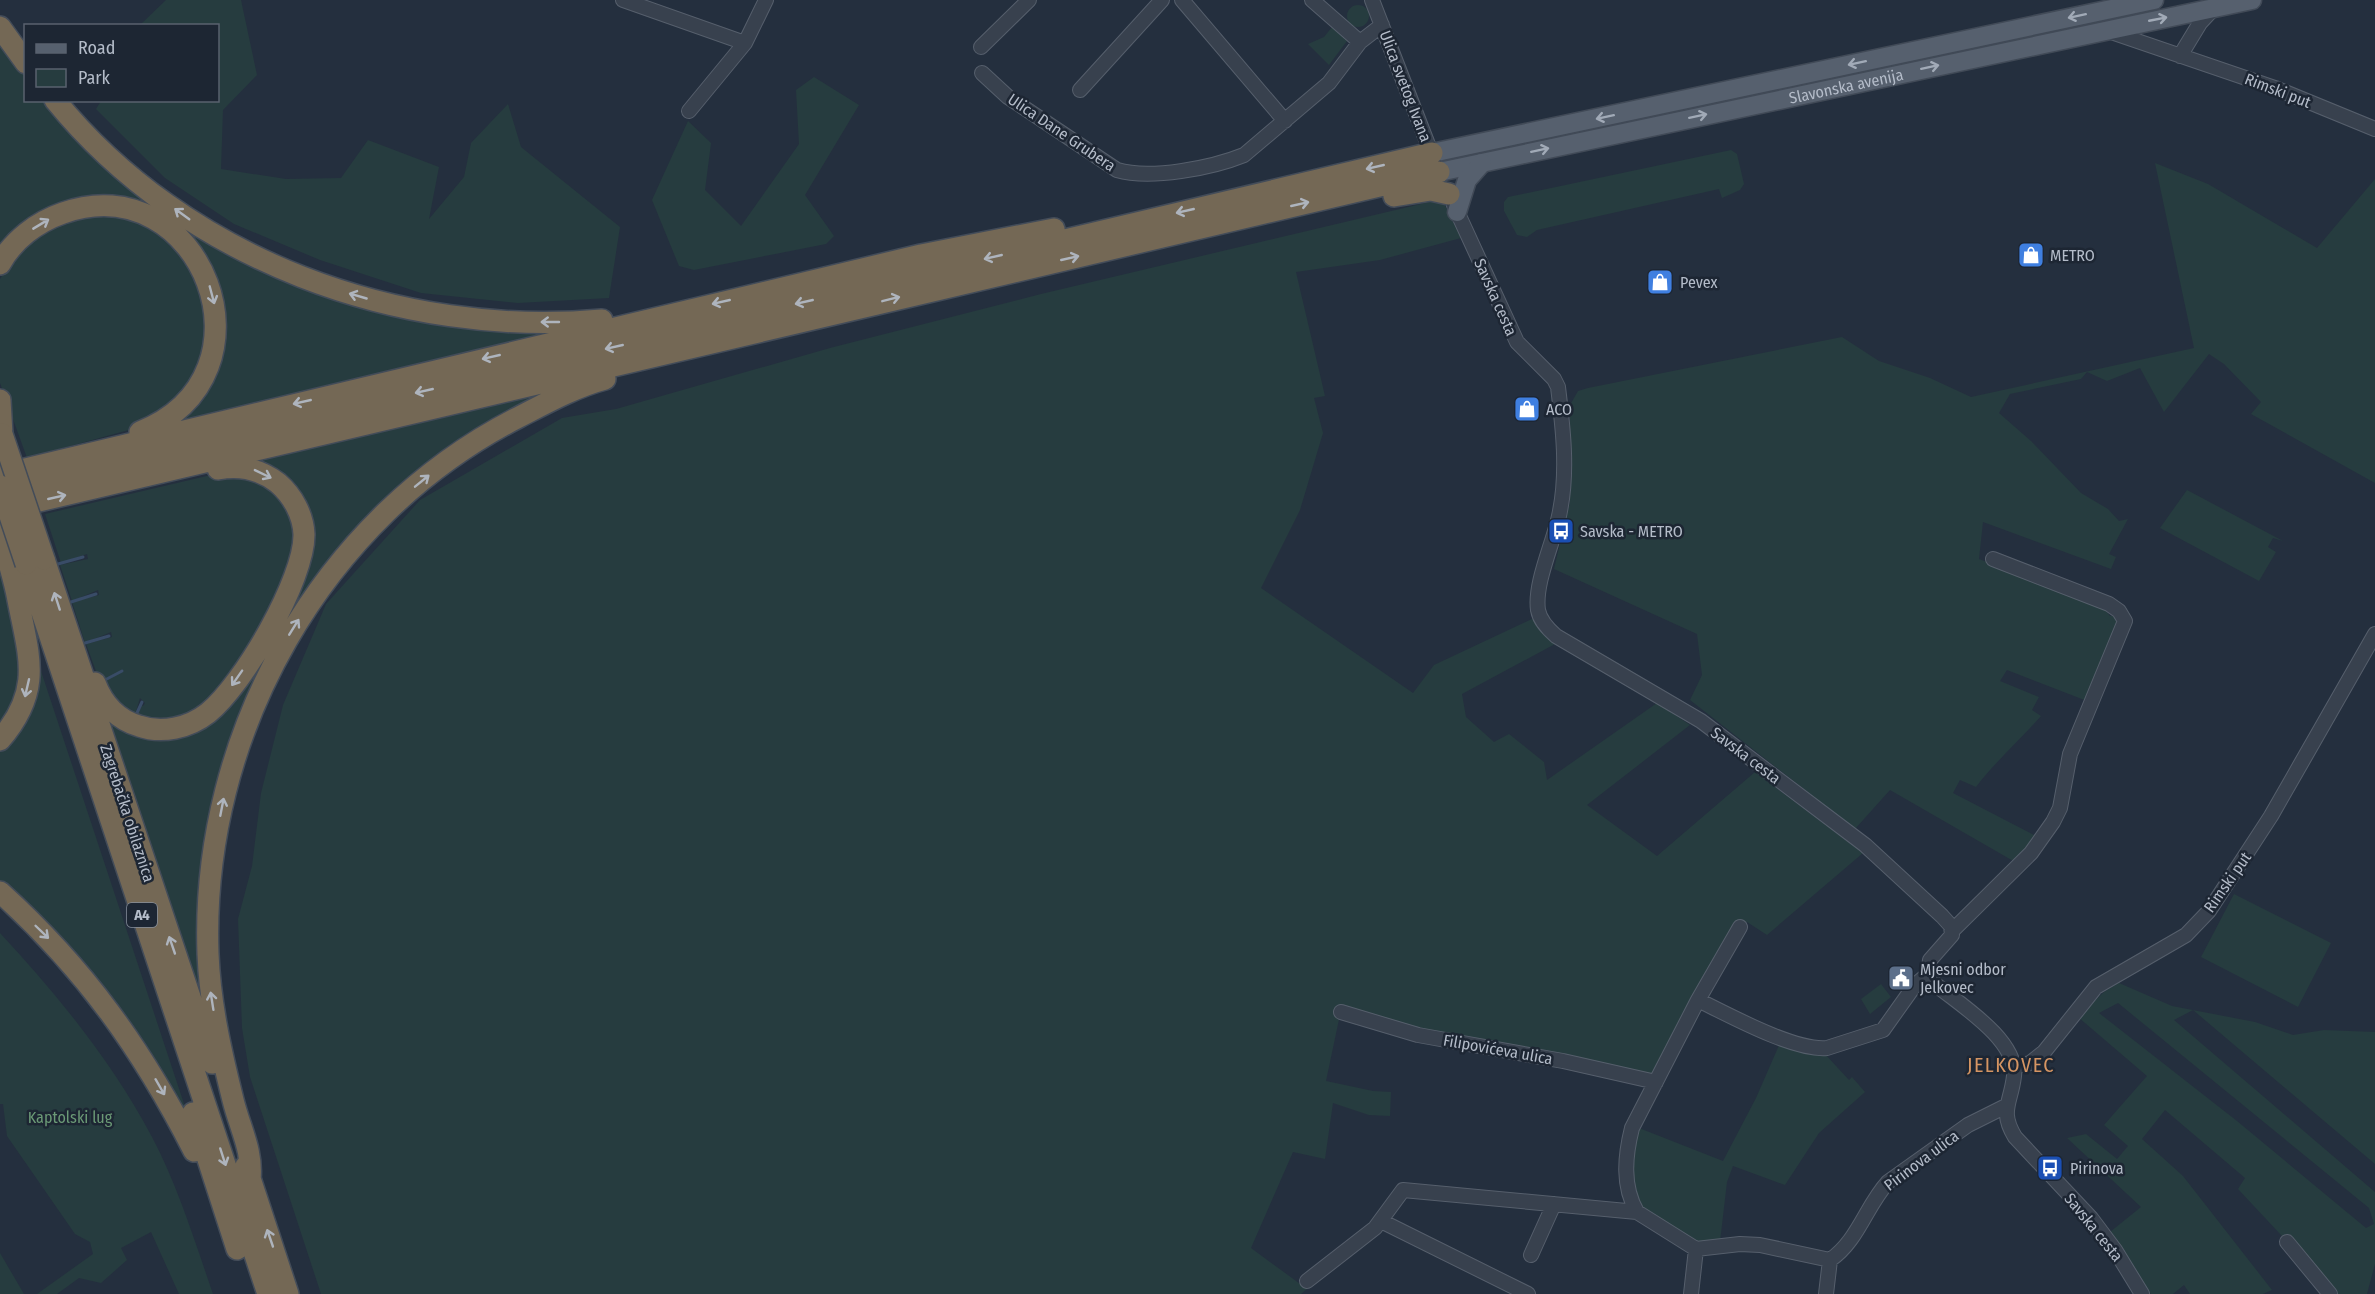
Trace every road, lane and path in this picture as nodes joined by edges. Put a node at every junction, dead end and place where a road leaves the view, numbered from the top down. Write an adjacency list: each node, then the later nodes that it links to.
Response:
1 (623, 0): 15 (street)
2 (766, 0): 15 (street)
3 (1029, 0): 16 (street)
4 (1162, 0): 20 (street)
5 (1182, 0): 23 (street)
6 (1312, 0): 14 (street)
7 (1372, 0): 11 (street, Ulica svetog Ivana)
8 (2154, 0): 25 (main road, Slavonska avenija, one-way to 25)
9 (2252, 0): 10 (main road, Slavonska avenija)
10 (2214, 8): 13 (main road, Slavonska avenija, one-way to 10); 17 (street)
11 (1382, 26): 14 (street, Ulica Dane Grubera); 25 (street, Ulica svetog Ivana)
12 (0, 27): 18 (highway)
13 (2103, 30): 17 (street, Rimski put); 26 (main road, Slavonska avenija, one-way to 13)
14 (1360, 42): 23 (street, Ulica Dane Grubera)
15 (745, 43): 22 (street)
16 (981, 47)
17 (2180, 56): 24 (street, Rimski put)
18 (24, 60)
19 (982, 72): 23 (street, Ulica Dane Grubera)
20 (1080, 90)
21 (57, 102): 31 (highway, one-way to 21)
22 (689, 111)
23 (1285, 121)
24 (2375, 129)
25 (1436, 163): 26 (main road, Slavonska avenija); 27 (highway); 28 (street, Savska cesta); 29 (highway, one-way to 29)
26 (1482, 163): 28 (main road)
27 (1340, 195): 28 (highway); 32 (highway, one-way to 27)
28 (1453, 203): 50 (street, Savska cesta)
29 (1153, 219): 31 (highway, one-way to 31); 39 (highway, one-way to 39)
30 (0, 264): 35 (highway, one-way to 35)
31 (671, 314): 35 (highway, one-way to 35)
32 (712, 343): 36 (highway); 57 (highway, one-way to 32)
33 (0, 400): 34 (highway, Zagrebačka obilaznica)
34 (1, 430): 43 (highway, Zagrebačka obilaznica / A4, bridge)
35 (67, 459): 37 (highway)
36 (165, 472): 40 (highway, one-way to 36); 46 (highway, one-way to 46)
37 (0, 475)
38 (0, 486): 43 (highway, Zagrebačka obilaznica / A4, bridge)
39 (0, 492)
40 (0, 510)
41 (0, 533): 43 (highway)
42 (1993, 559): 50 (street)
43 (27, 563): 44 (highway); 46 (highway, Zagrebačka obilaznica / A4, one-way to 43); 68 (highway, Zagrebačka obilaznica / A4, one-way to 68)
44 (18, 590): 47 (highway, one-way to 47); 61 (highway)
45 (2375, 634): 54 (street, Rimski put)
46 (71, 642): 57 (highway, Zagrebačka obilaznica / A4, one-way to 46)
47 (0, 740)
48 (0, 892): 61 (highway, one-way to 61)
49 (1740, 927): 52 (street)
50 (1952, 931): 51 (street)
51 (1928, 974): 52 (street); 54 (street)
52 (1698, 1000): 55 (street)
53 (1341, 1012): 55 (street, Filipovićeva ulica)
54 (2014, 1067): 56 (street, Savska cesta)
55 (1656, 1082): 59 (street)
56 (2006, 1106): 65 (street, Pirinova ulica); 73 (street, Savska cesta)
57 (250, 1180): 69 (highway, Zagrebačka obilaznica / A4, one-way to 57)
58 (1554, 1204): 59 (street); 60 (street); 64 (street)
59 (1637, 1212): 63 (street)
60 (1381, 1221): 66 (street); 70 (street)
61 (234, 1238): 67 (highway)
62 (2287, 1242): 74 (street)
63 (1696, 1249): 65 (street); 71 (street)
64 (1531, 1255)
65 (1830, 1260): 72 (street)
66 (1307, 1281)
67 (253, 1294)
68 (268, 1294)
69 (288, 1294)
70 (1528, 1294)
71 (1690, 1294)
72 (1826, 1294)
73 (2142, 1294)
74 (2330, 1294)

